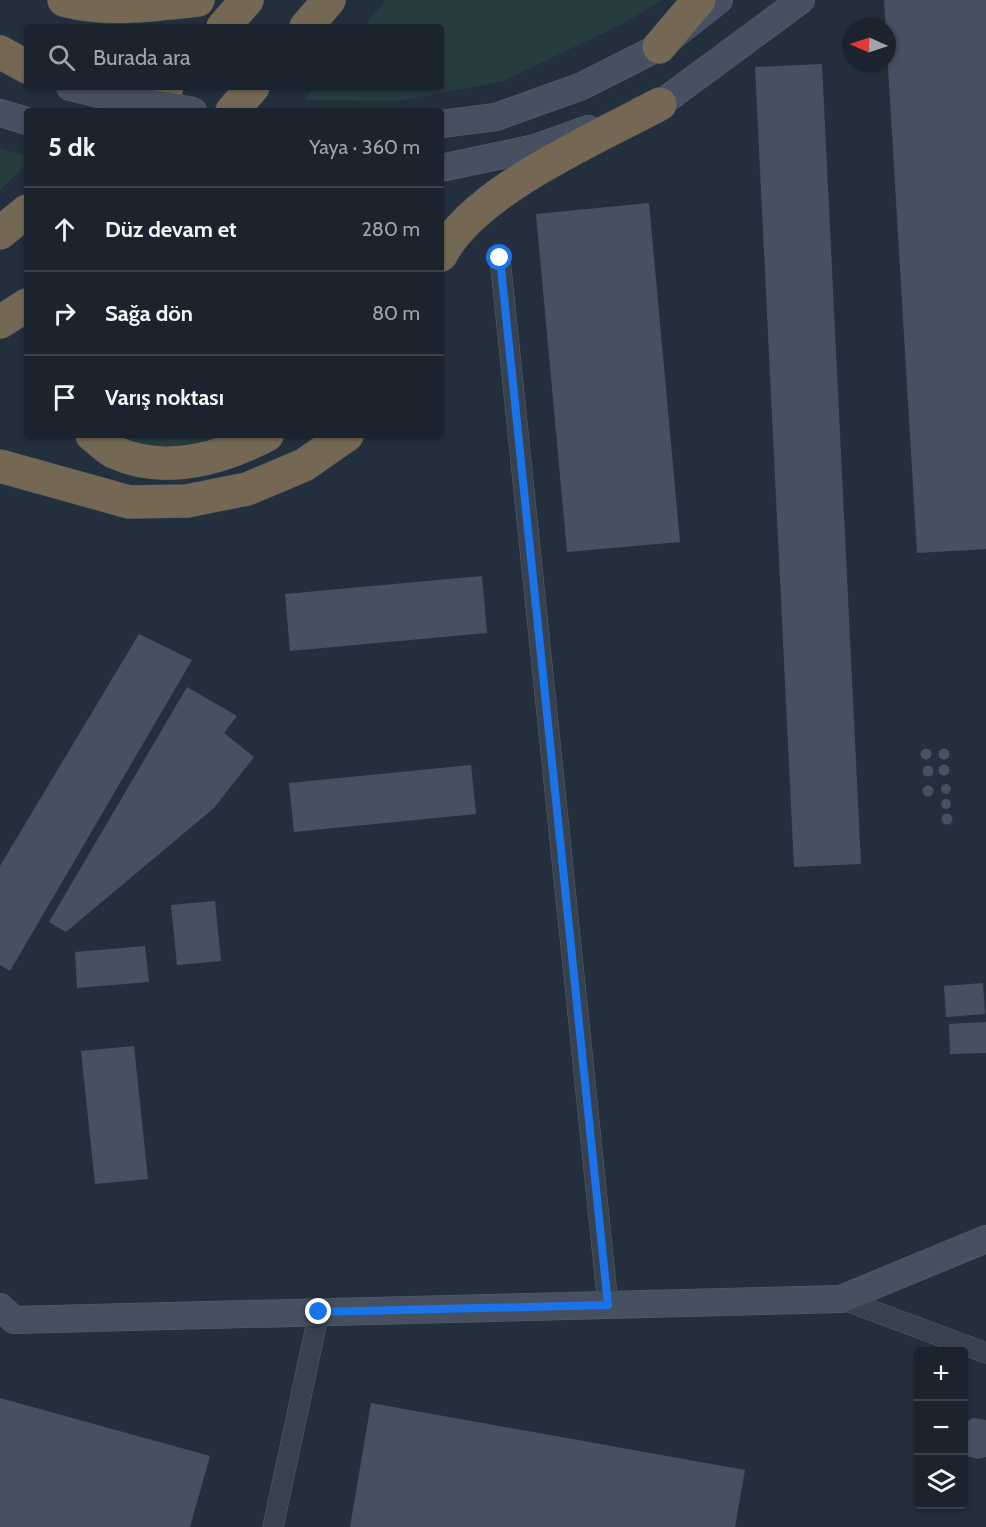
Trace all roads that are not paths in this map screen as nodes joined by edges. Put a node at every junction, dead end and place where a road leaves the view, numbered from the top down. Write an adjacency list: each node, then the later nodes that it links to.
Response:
1 (64, 0): 2 (highway)
2 (198, 0)
3 (246, 0): 8 (highway)
4 (329, 0): 9 (highway)
5 (699, 0): 10 (highway)
6 (719, 0): 10 (street)
7 (801, 0): 18 (street)
8 (226, 24)
9 (309, 24)
10 (659, 47): 24 (street)
11 (0, 52): 12 (highway)
12 (24, 65)
13 (0, 70): 14 (street)
14 (24, 76)
15 (84, 90): 20 (street, bridge)
16 (164, 90): 19 (highway)
17 (250, 90): 21 (highway)
18 (660, 104): 25 (street); 28 (highway)
19 (143, 108)
20 (178, 108)
21 (235, 108)
22 (0, 113): 23 (street)
23 (24, 120)
24 (444, 124)
25 (444, 167)
26 (24, 213): 27 (highway)
27 (0, 233)
28 (444, 249)
29 (500, 258): 38 (street)
30 (24, 307): 31 (highway)
31 (0, 322)
32 (96, 438): 33 (highway)
33 (260, 438)
34 (343, 438): 35 (highway)
35 (0, 466)
36 (986, 1239): 37 (street)
37 (841, 1299): 38 (street); 41 (street)
38 (608, 1305): 40 (street)
39 (0, 1307): 40 (street)
40 (319, 1312): 42 (street)
41 (986, 1353)
42 (273, 1527)

